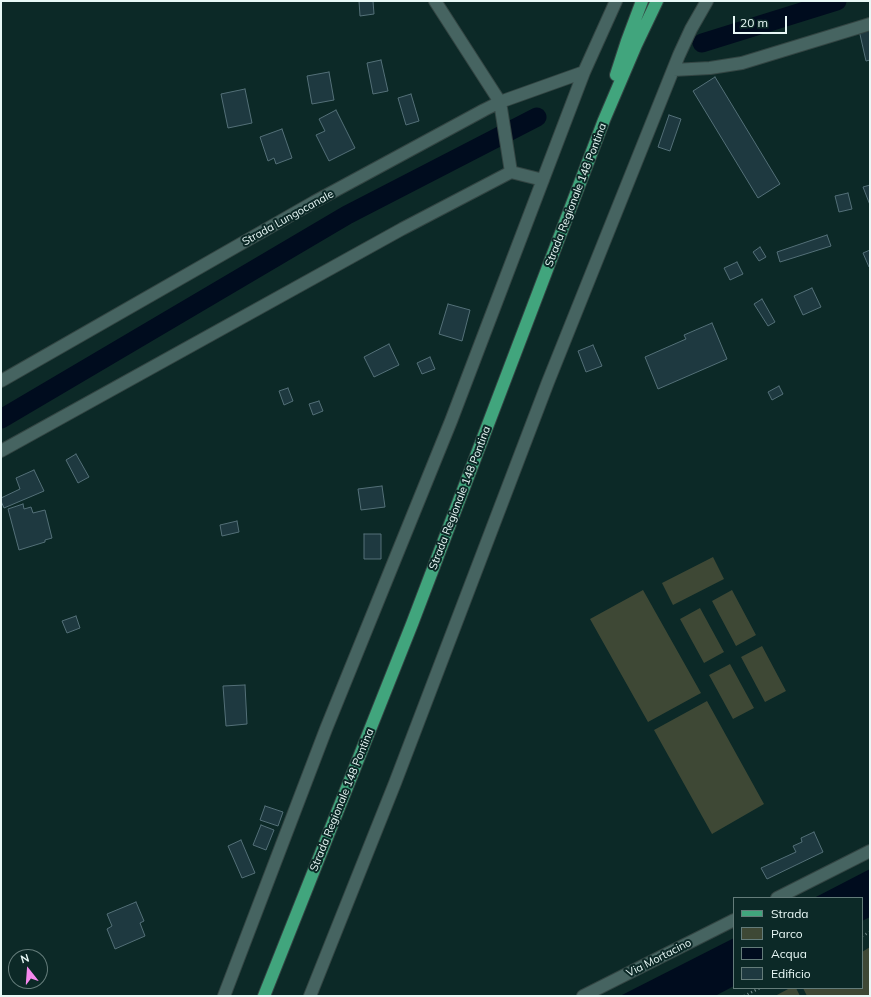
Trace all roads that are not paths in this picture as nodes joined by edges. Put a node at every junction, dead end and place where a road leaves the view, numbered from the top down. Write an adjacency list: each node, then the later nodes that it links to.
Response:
1 (435, 1): 9 (street)
2 (616, 1): 8 (street)
3 (642, 1): 10 (main road)
4 (658, 1): 10 (main road, Strada Regionale 148 Pontina)
5 (707, 1): 7 (street)
6 (870, 24): 7 (street)
7 (673, 70): 20 (street)
8 (584, 72): 9 (street, Strada Lungocanale); 12 (street)
9 (500, 102): 11 (street); 13 (street, Strada Lungocanale)
10 (604, 120): 19 (main road, Strada Regionale 148 Pontina)
11 (511, 172): 12 (street); 14 (street)
12 (543, 180): 18 (street)
13 (1, 381)
14 (1, 451)
15 (870, 851): 16 (street)
16 (779, 897)
17 (733, 921): 21 (street, Via Mortacino)
18 (224, 996)
19 (264, 996)
20 (310, 996)
21 (583, 996)

